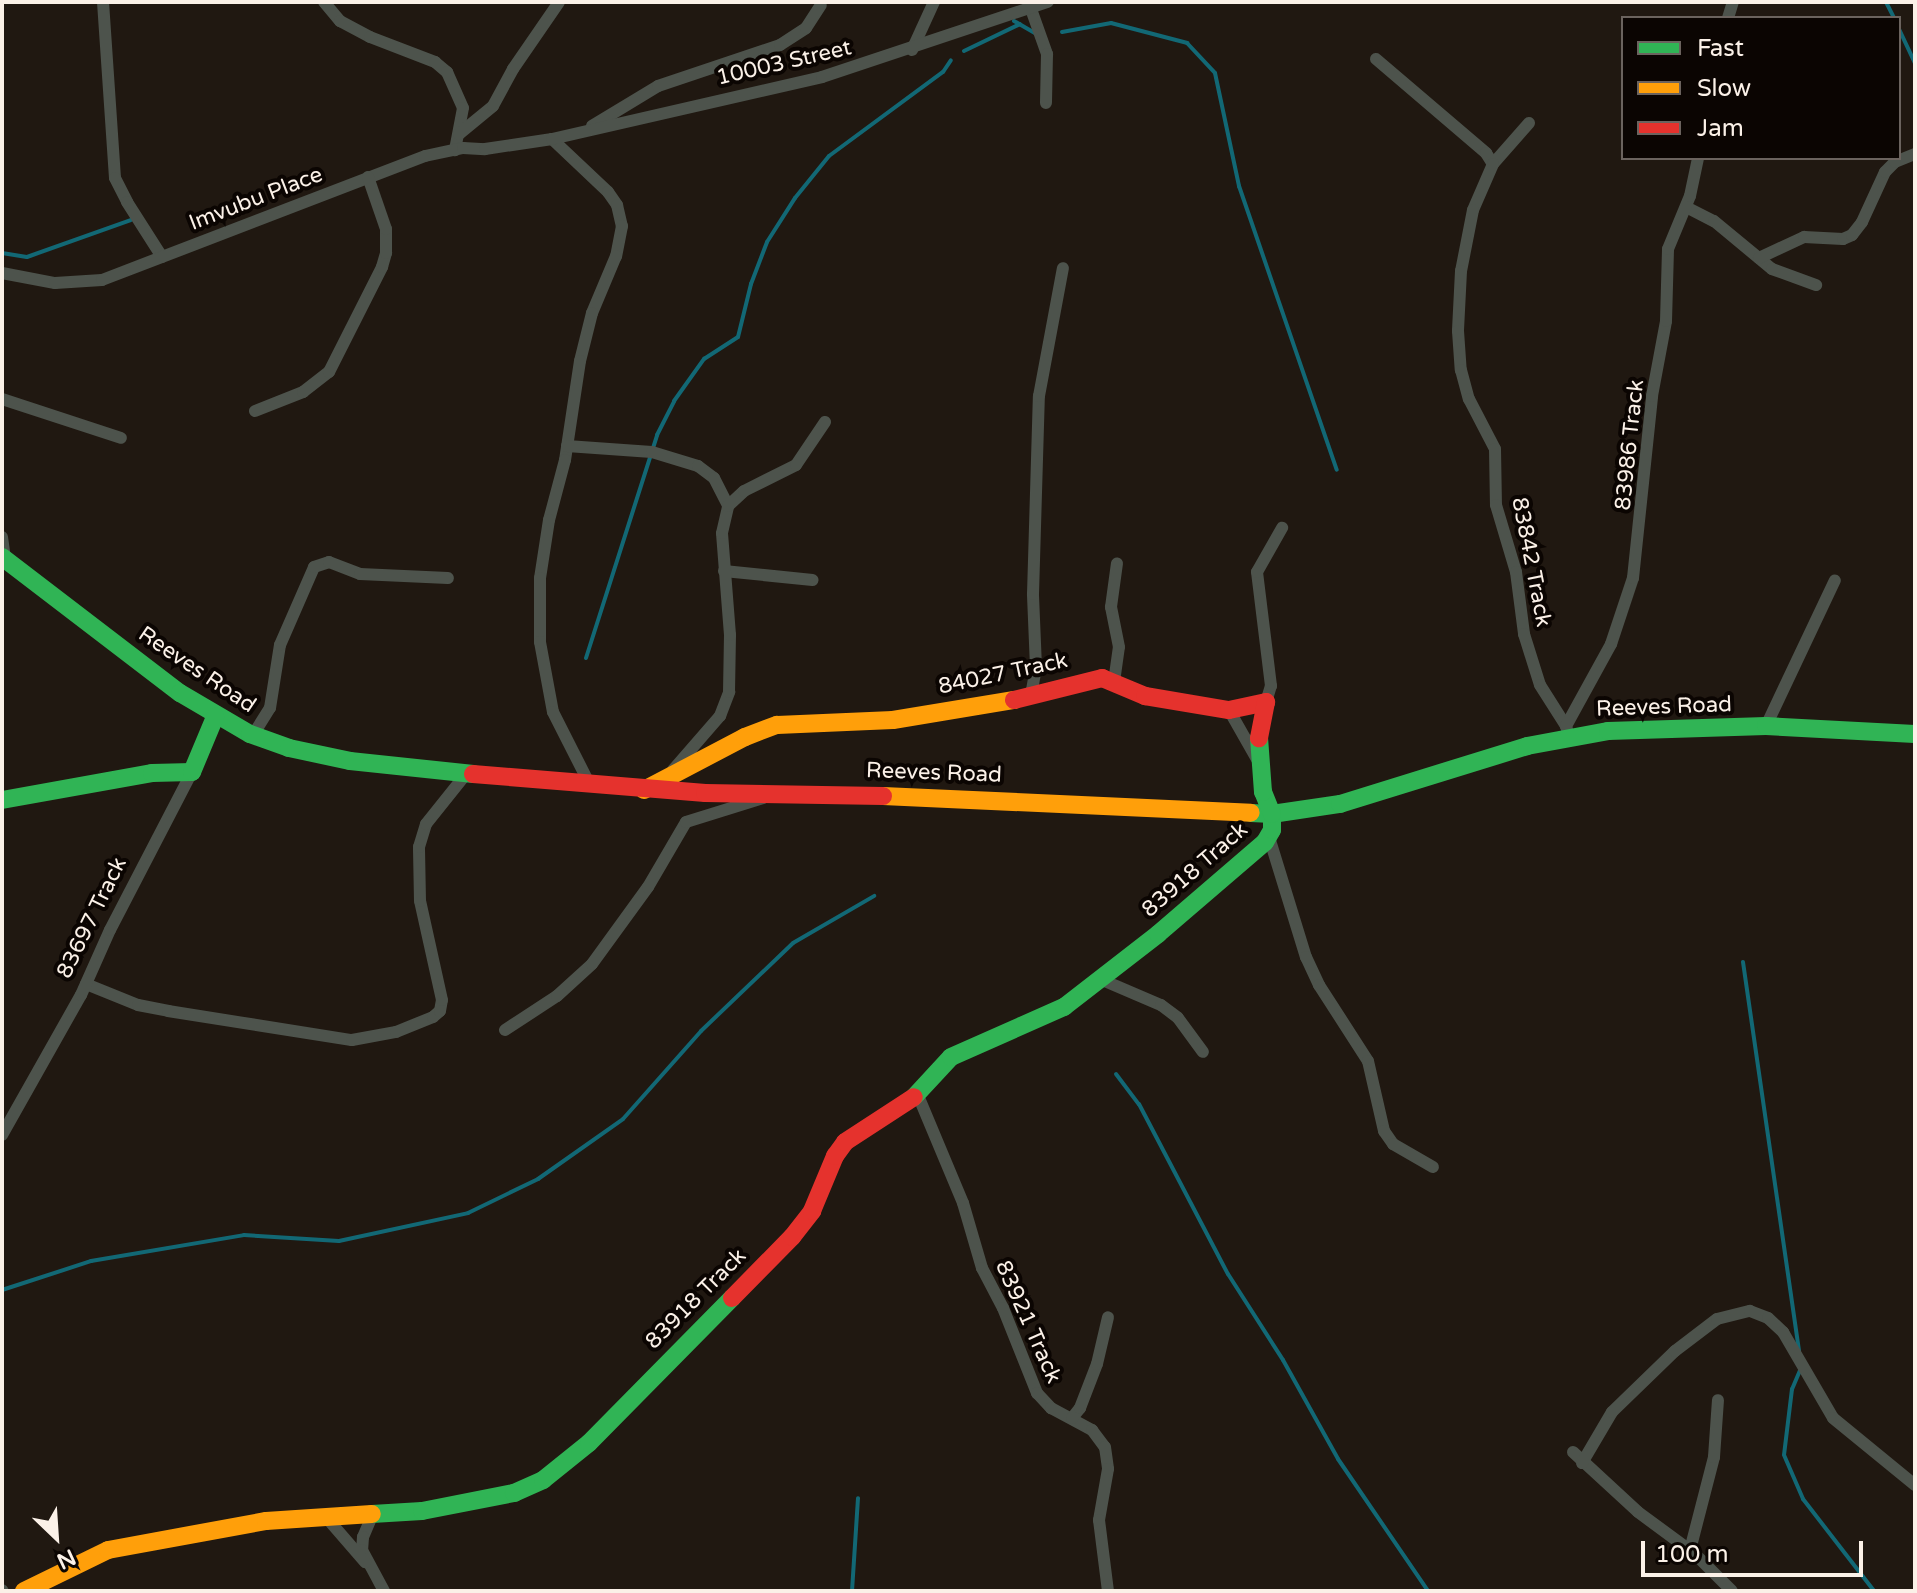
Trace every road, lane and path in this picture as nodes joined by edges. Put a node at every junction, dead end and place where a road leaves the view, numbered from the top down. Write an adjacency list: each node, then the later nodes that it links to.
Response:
1 (103, 2): 22 (street)
2 (324, 2): 13 (street)
3 (559, 2): 13 (street)
4 (934, 2): 8 (street)
5 (1048, 2): 7 (street, 10003 Street)
6 (821, 5): 12 (street)
7 (1031, 9): 8 (street, 10003 Street); 10 (street)
8 (912, 50): 12 (street, 10003 Street)
9 (1376, 59): 19 (street)
10 (1046, 103)
11 (1529, 123): 19 (street, 83842 Track)
12 (586, 129): 14 (street, 10003 Street)
13 (459, 134): 16 (street)
14 (552, 139): 15 (street, 10003 Street); 31 (street)
15 (525, 142): 16 (street, Imvubu Place)
16 (455, 150): 20 (street, Imvubu Place)
17 (1698, 160): 21 (street, 83986 Track)
18 (1899, 160): 23 (street)
19 (1493, 164): 47 (street, 83842 Track)
20 (368, 177): 22 (street, Imvubu Place); 28 (street)
21 (1686, 207): 23 (street); 47 (street, 83986 Track)
22 (162, 257): 25 (street, Imvubu Place)
23 (1759, 258): 26 (street)
24 (1063, 268): 42 (street)
25 (2, 273)
26 (1816, 285)
27 (2, 399): 30 (street)
28 (255, 411)
29 (825, 422): 32 (street)
30 (121, 438)
31 (567, 446): 32 (street); 54 (street)
32 (728, 506): 37 (street)
33 (1282, 528): 43 (street)
34 (2, 537): 35 (street)
35 (3, 558): 45 (street, Reeves Road)
36 (1117, 563): 41 (street)
37 (724, 571): 39 (street); 53 (street)
38 (448, 578): 49 (street)
39 (813, 580)
40 (1835, 580): 46 (street)
41 (1114, 682): 42 (street, 84027 Track); 44 (street, 84027 Track)
42 (1026, 698): 53 (street, 84027 Track)
43 (1266, 702): 44 (street, 84027 Track); 50 (street)
44 (1229, 710): 50 (street)
45 (215, 717): 49 (street, Reeves Road); 51 (street, 83697 Track)
46 (1766, 726): 47 (street, Reeves Road); 48 (street, Reeves Road)
47 (1567, 732): 58 (street, Reeves Road)
48 (1915, 734)
49 (253, 735): 52 (street, Reeves Road)
50 (1259, 764): 58 (street)
51 (192, 772): 57 (street); 61 (street, 83697 Track)
52 (466, 774): 54 (street, Reeves Road); 61 (street)
53 (668, 774): 55 (street, 84027 Track)
54 (590, 785): 55 (street, Reeves Road)
55 (644, 790): 56 (street, Reeves Road)
56 (773, 794): 58 (street, Reeves Road); 62 (street)
57 (2, 800)
58 (1272, 814): 59 (street, 83918 Track)
59 (1269, 837): 60 (street, 83918 Track); 66 (street)
60 (1100, 979): 63 (street); 64 (street, 83918 Track)
61 (86, 984): 65 (street, 83697 Track)
62 (505, 1030)
63 (1203, 1052)
64 (917, 1093): 69 (street, 83921 Track); 73 (street, 83918 Track)
65 (2, 1135)
66 (1433, 1167)
67 (1108, 1317): 69 (street)
68 (1718, 1400): 75 (street)
69 (1072, 1418): 79 (street, 83921 Track)
70 (1573, 1452): 71 (street)
71 (1582, 1463): 72 (street); 75 (street)
72 (1915, 1485)
73 (372, 1516): 74 (street, 83918 Track); 76 (street)
74 (326, 1517): 76 (street); 77 (street, 83918 Track)
75 (1690, 1550): 80 (street)
76 (367, 1564): 78 (street)
77 (24, 1591)
78 (384, 1591)
79 (1108, 1591)
80 (1732, 1591)

